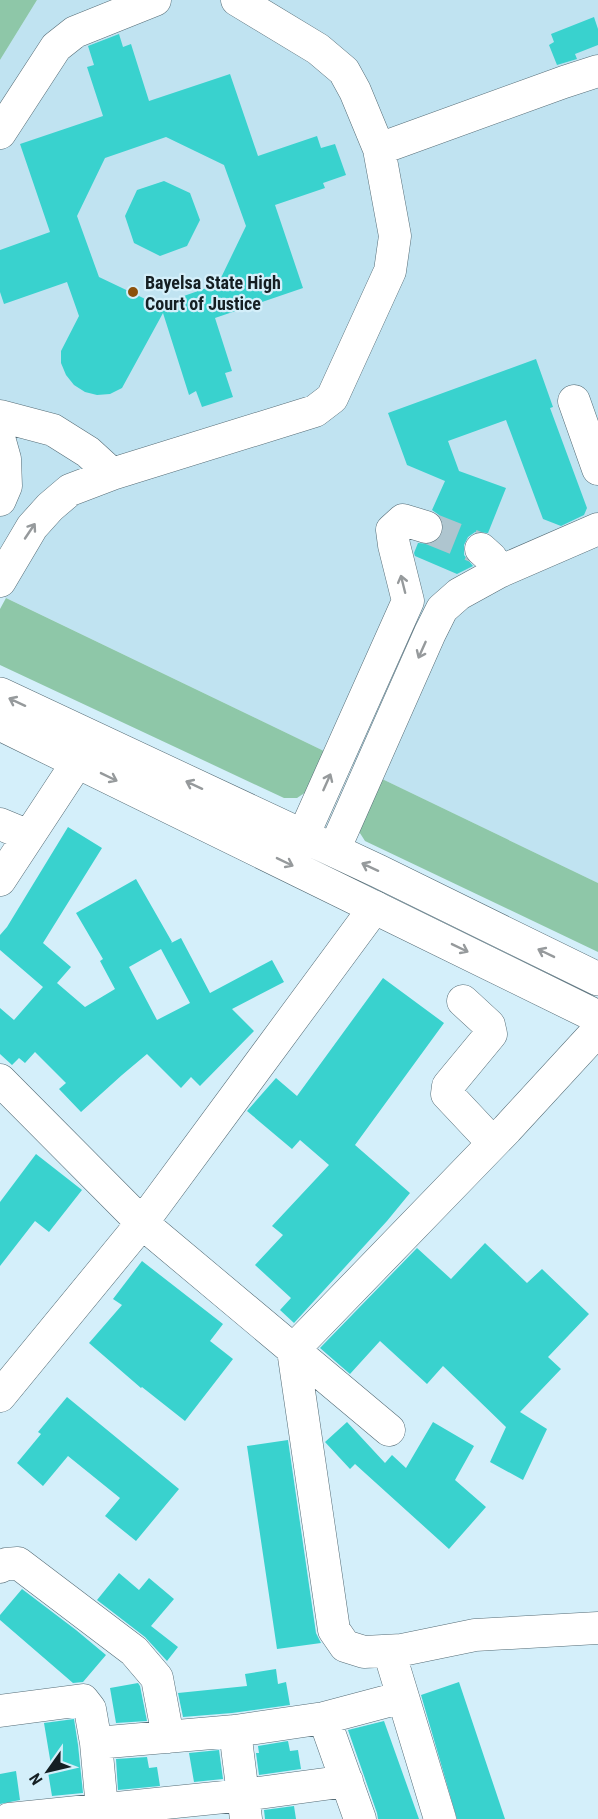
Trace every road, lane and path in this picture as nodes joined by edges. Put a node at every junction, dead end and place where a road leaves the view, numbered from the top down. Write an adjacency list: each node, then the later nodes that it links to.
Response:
1 (155, 0): 4 (street)
2 (237, 0): 5 (street)
3 (598, 71): 5 (street)
4 (0, 133)
5 (379, 149): 10 (street)
6 (574, 401): 9 (street)
7 (0, 416): 10 (street)
8 (0, 441): 11 (street)
9 (598, 469)
10 (112, 474): 14 (street, one-way to 10)
11 (0, 500)
12 (426, 527): 20 (street, one-way to 12)
13 (598, 529): 21 (street, one-way to 21)
14 (0, 581)
15 (0, 694): 17 (main road, one-way to 15)
16 (0, 724): 17 (main road)
17 (86, 750): 19 (street); 20 (main road, one-way to 17); 23 (main road, one-way to 23)
18 (0, 824): 19 (street)
19 (29, 836): 22 (street)
20 (303, 836): 21 (main road)
21 (334, 850): 24 (main road, one-way to 21)
22 (0, 880)
23 (375, 907): 26 (main road, one-way to 26); 30 (street)
24 (598, 979)
25 (464, 1001): 29 (street)
26 (598, 1017)
27 (598, 1030): 29 (street)
28 (0, 1080): 30 (street)
29 (493, 1143): 31 (street)
30 (142, 1223): 31 (street); 32 (street)
31 (293, 1350): 33 (street); 36 (street)
32 (0, 1396)
33 (389, 1430)
34 (0, 1567): 41 (street)
35 (598, 1628): 36 (street)
36 (389, 1651): 37 (street)
37 (403, 1697): 39 (street); 48 (street)
38 (0, 1711): 42 (street)
39 (324, 1718): 40 (street); 43 (street)
40 (235, 1731): 41 (street); 44 (street)
41 (168, 1737): 42 (street)
42 (96, 1743): 45 (street)
43 (347, 1781): 44 (street); 47 (street)
44 (245, 1807): 45 (street)
45 (103, 1814): 46 (street)
46 (9, 1819)
47 (360, 1819)
48 (440, 1819)

